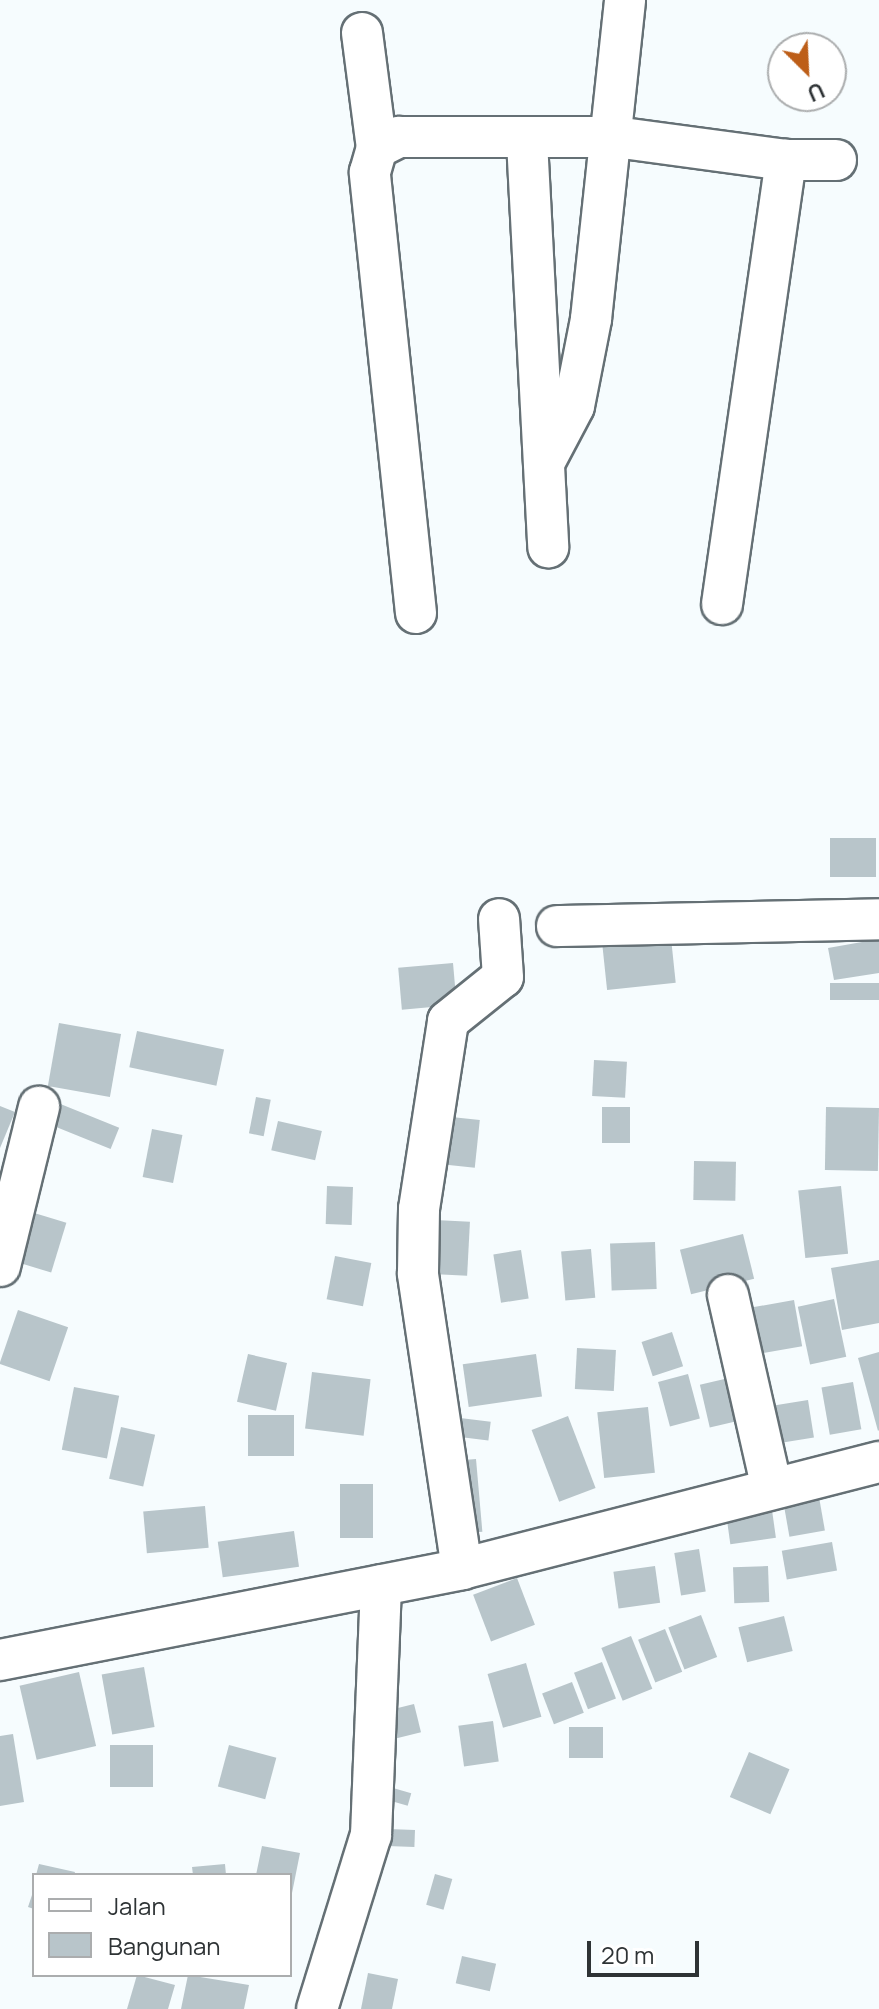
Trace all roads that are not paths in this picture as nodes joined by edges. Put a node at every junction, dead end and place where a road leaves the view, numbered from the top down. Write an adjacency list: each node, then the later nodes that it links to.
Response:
1 (625, 0): 3 (street)
2 (362, 33): 5 (street)
3 (615, 137): 4 (street); 6 (street); 8 (street)
4 (527, 141): 5 (street); 8 (street)
5 (377, 148): 11 (street)
6 (786, 160): 7 (street); 10 (street)
7 (836, 160)
8 (544, 463): 9 (street)
9 (548, 547)
10 (722, 604)
11 (416, 613)
12 (499, 919): 20 (street)
13 (879, 919): 14 (street)
14 (557, 926)
15 (39, 1107): 16 (street)
16 (0, 1266)
17 (728, 1295): 19 (street)
18 (879, 1462): 19 (street)
19 (772, 1488): 20 (street)
20 (462, 1569): 21 (street)
21 (381, 1585): 22 (street); 23 (street)
22 (0, 1660)
23 (317, 2009)

